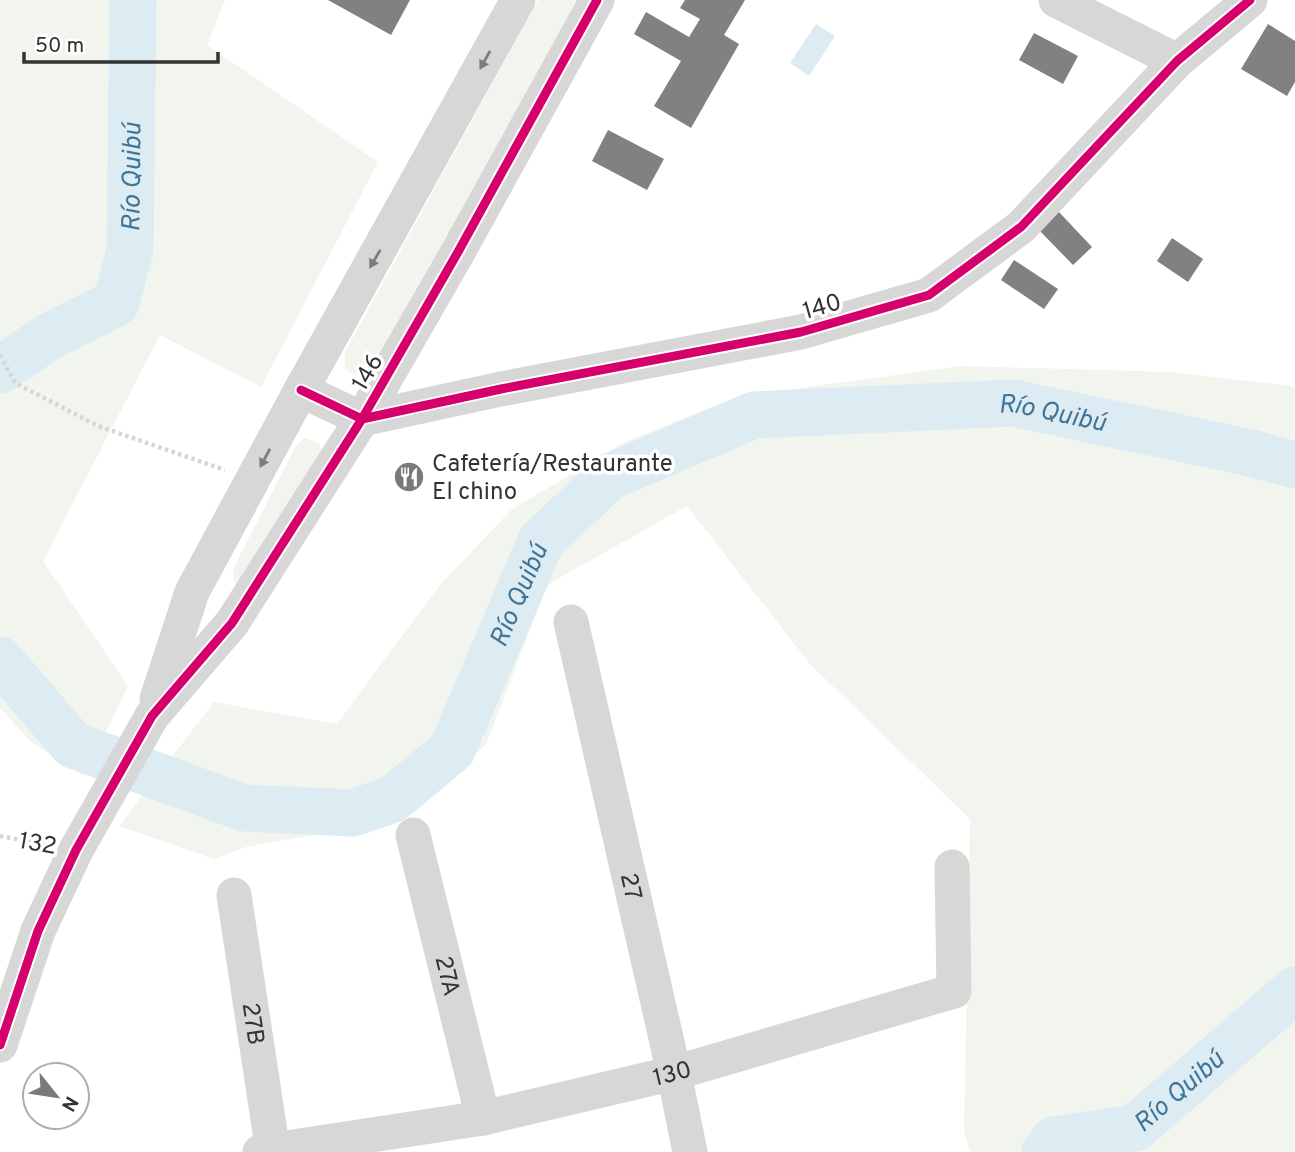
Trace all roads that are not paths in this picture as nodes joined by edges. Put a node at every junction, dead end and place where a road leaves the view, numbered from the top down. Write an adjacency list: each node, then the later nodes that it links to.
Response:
1 (518, 0): 6 (street, 146, one-way to 6)
2 (597, 0): 7 (street, 146)
3 (1056, 0): 5 (street)
4 (1250, 0): 5 (street, 140)
5 (1177, 61): 7 (street, 140)
6 (301, 390): 7 (street); 9 (street, 146, one-way to 9)
7 (362, 419): 9 (street, 146)
8 (571, 622): 14 (street, 27)
9 (152, 716): 13 (street, 146)
10 (414, 835): 15 (street, 27A)
11 (952, 867): 14 (street, 130)
12 (234, 895): 16 (street, 27B)
13 (0, 1045)
14 (674, 1073): 15 (street, 130); 17 (street, 27)
15 (483, 1118): 16 (street, 130)
16 (269, 1152)
17 (690, 1152)

